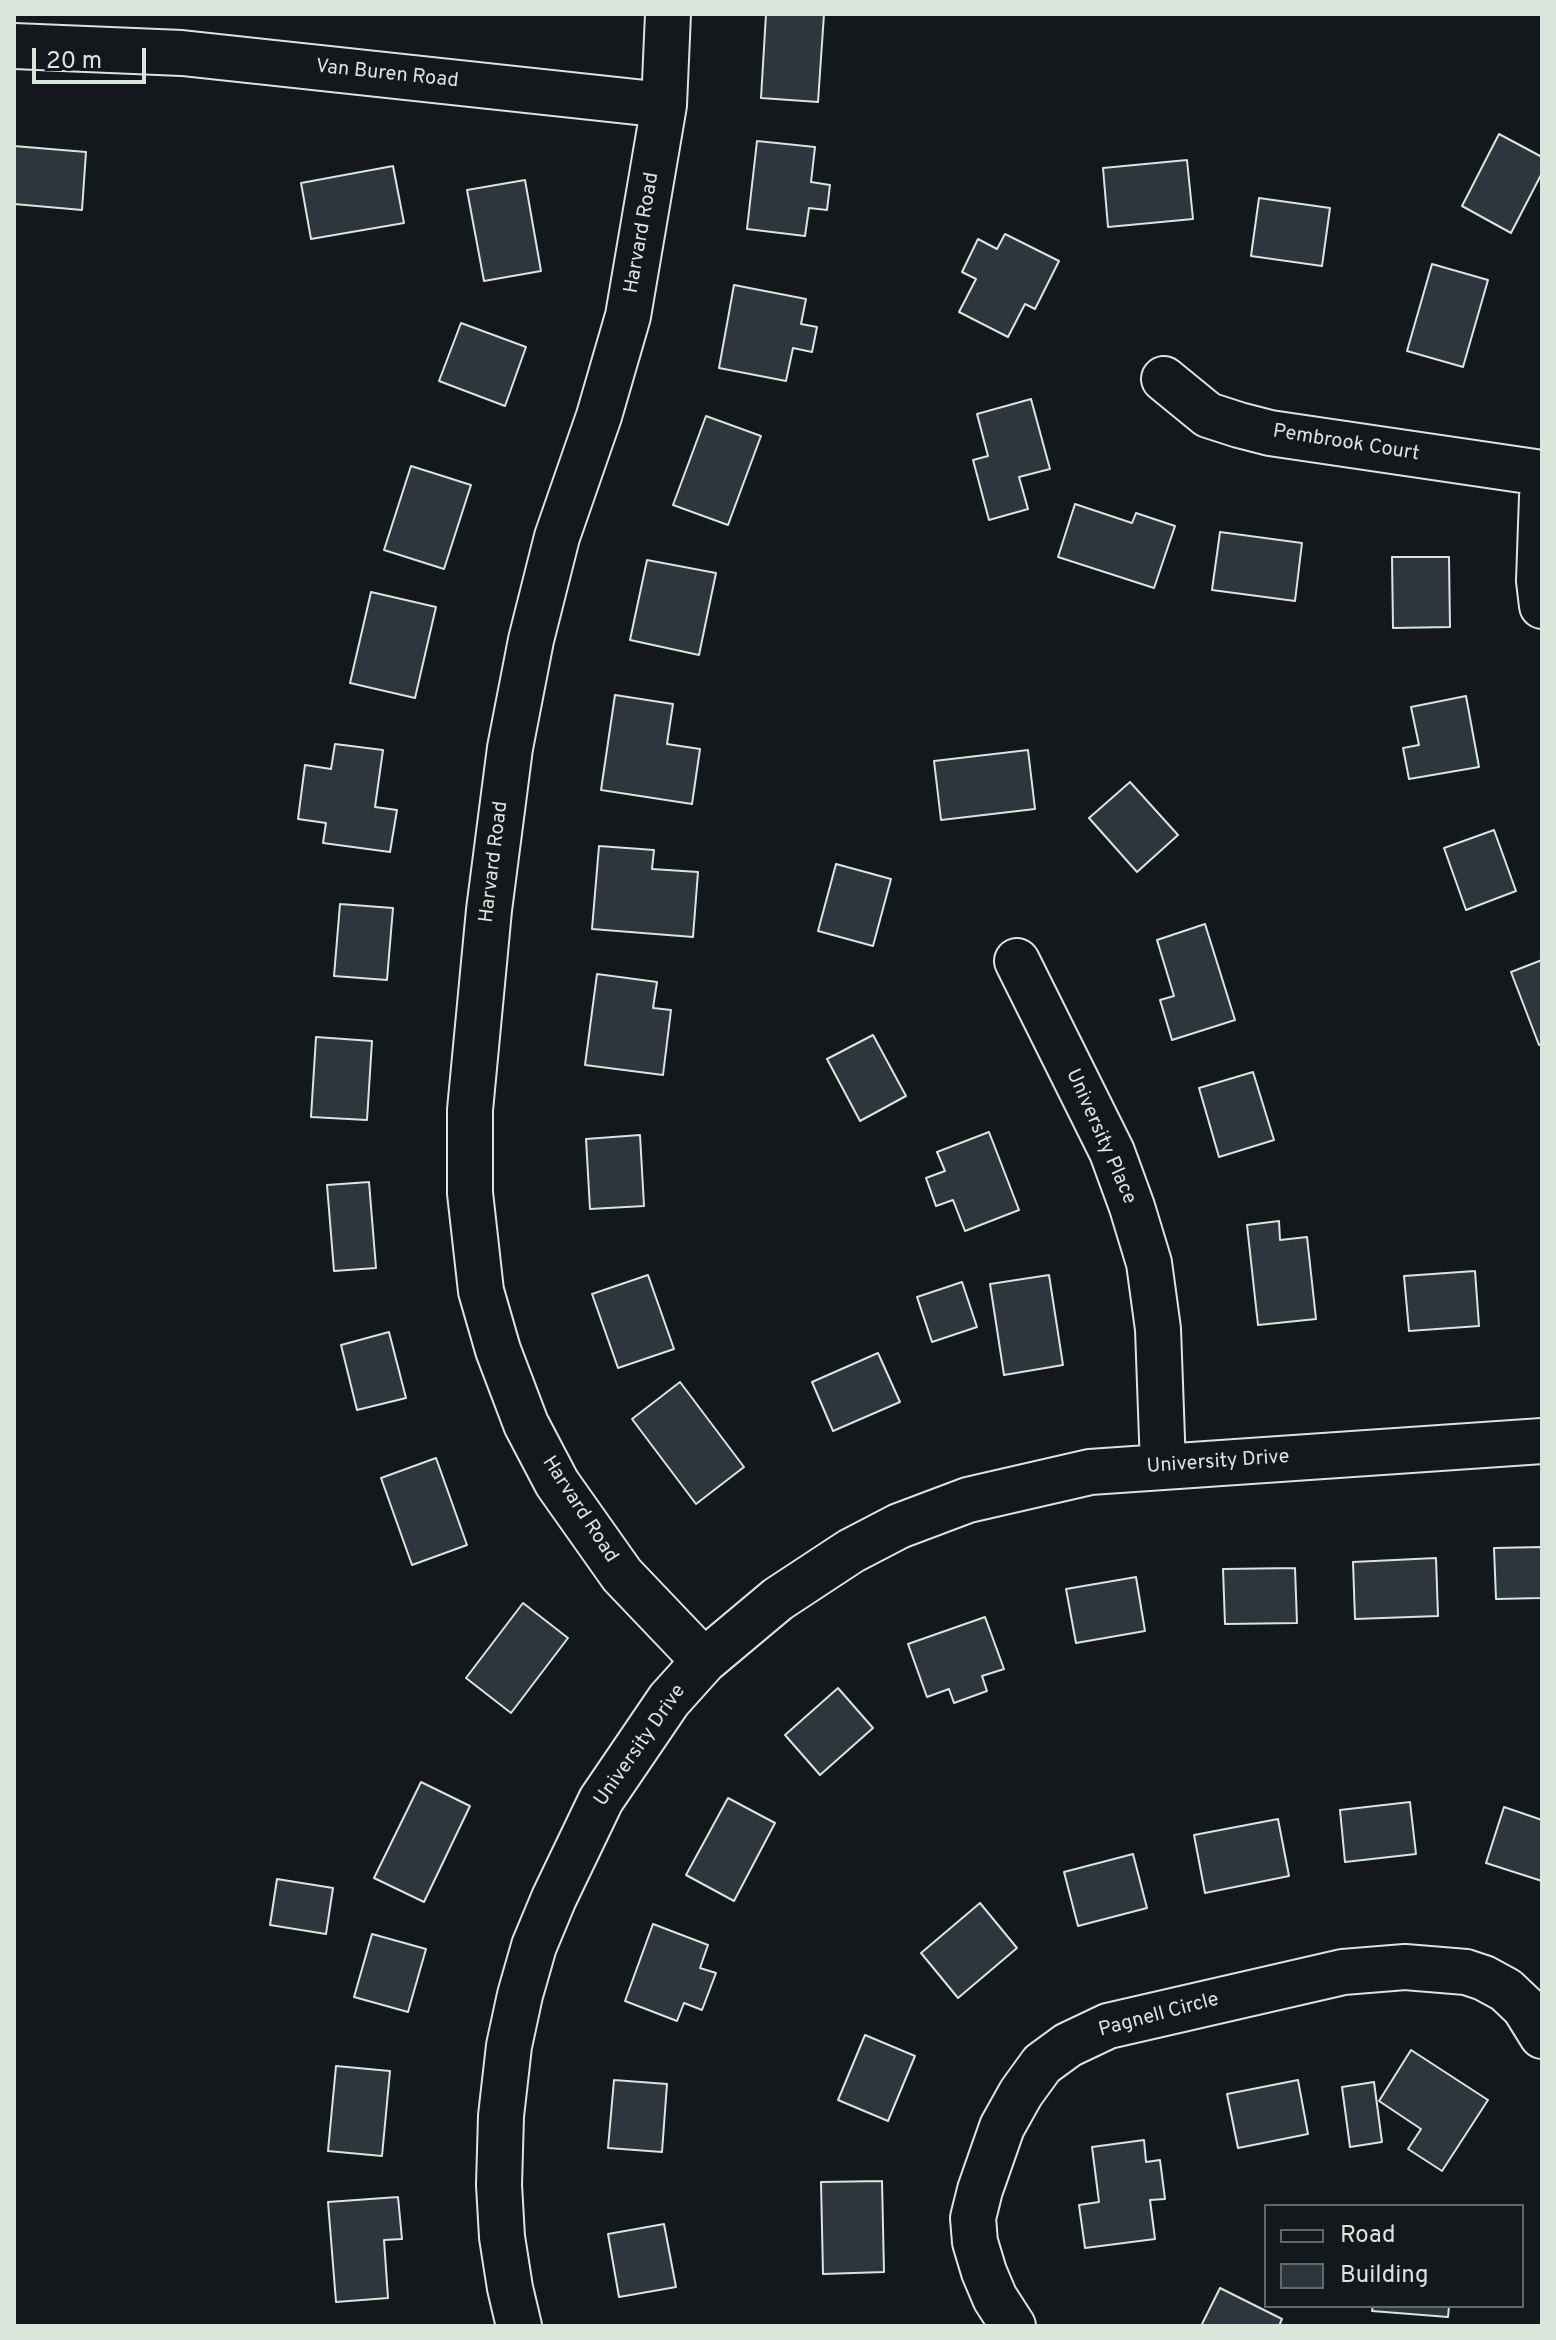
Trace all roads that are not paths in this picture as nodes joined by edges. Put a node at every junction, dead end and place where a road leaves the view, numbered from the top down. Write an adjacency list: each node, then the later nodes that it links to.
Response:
1 (668, 14): 3 (street, Harvard Road)
2 (14, 46): 3 (street, Van Buren Road)
3 (664, 105): 11 (street, Harvard Road)
4 (1164, 379): 5 (street, Pembrook Court)
5 (1542, 473)
6 (1542, 496): 7 (street)
7 (1542, 606)
8 (1017, 961): 10 (street, University Place)
9 (1542, 1441): 10 (street, University Drive)
10 (1163, 1466): 11 (street, University Drive)
11 (704, 1661): 13 (street, University Drive)
12 (1542, 2036): 14 (street, Pagnell Circle)
13 (519, 2326)
14 (1013, 2326)

